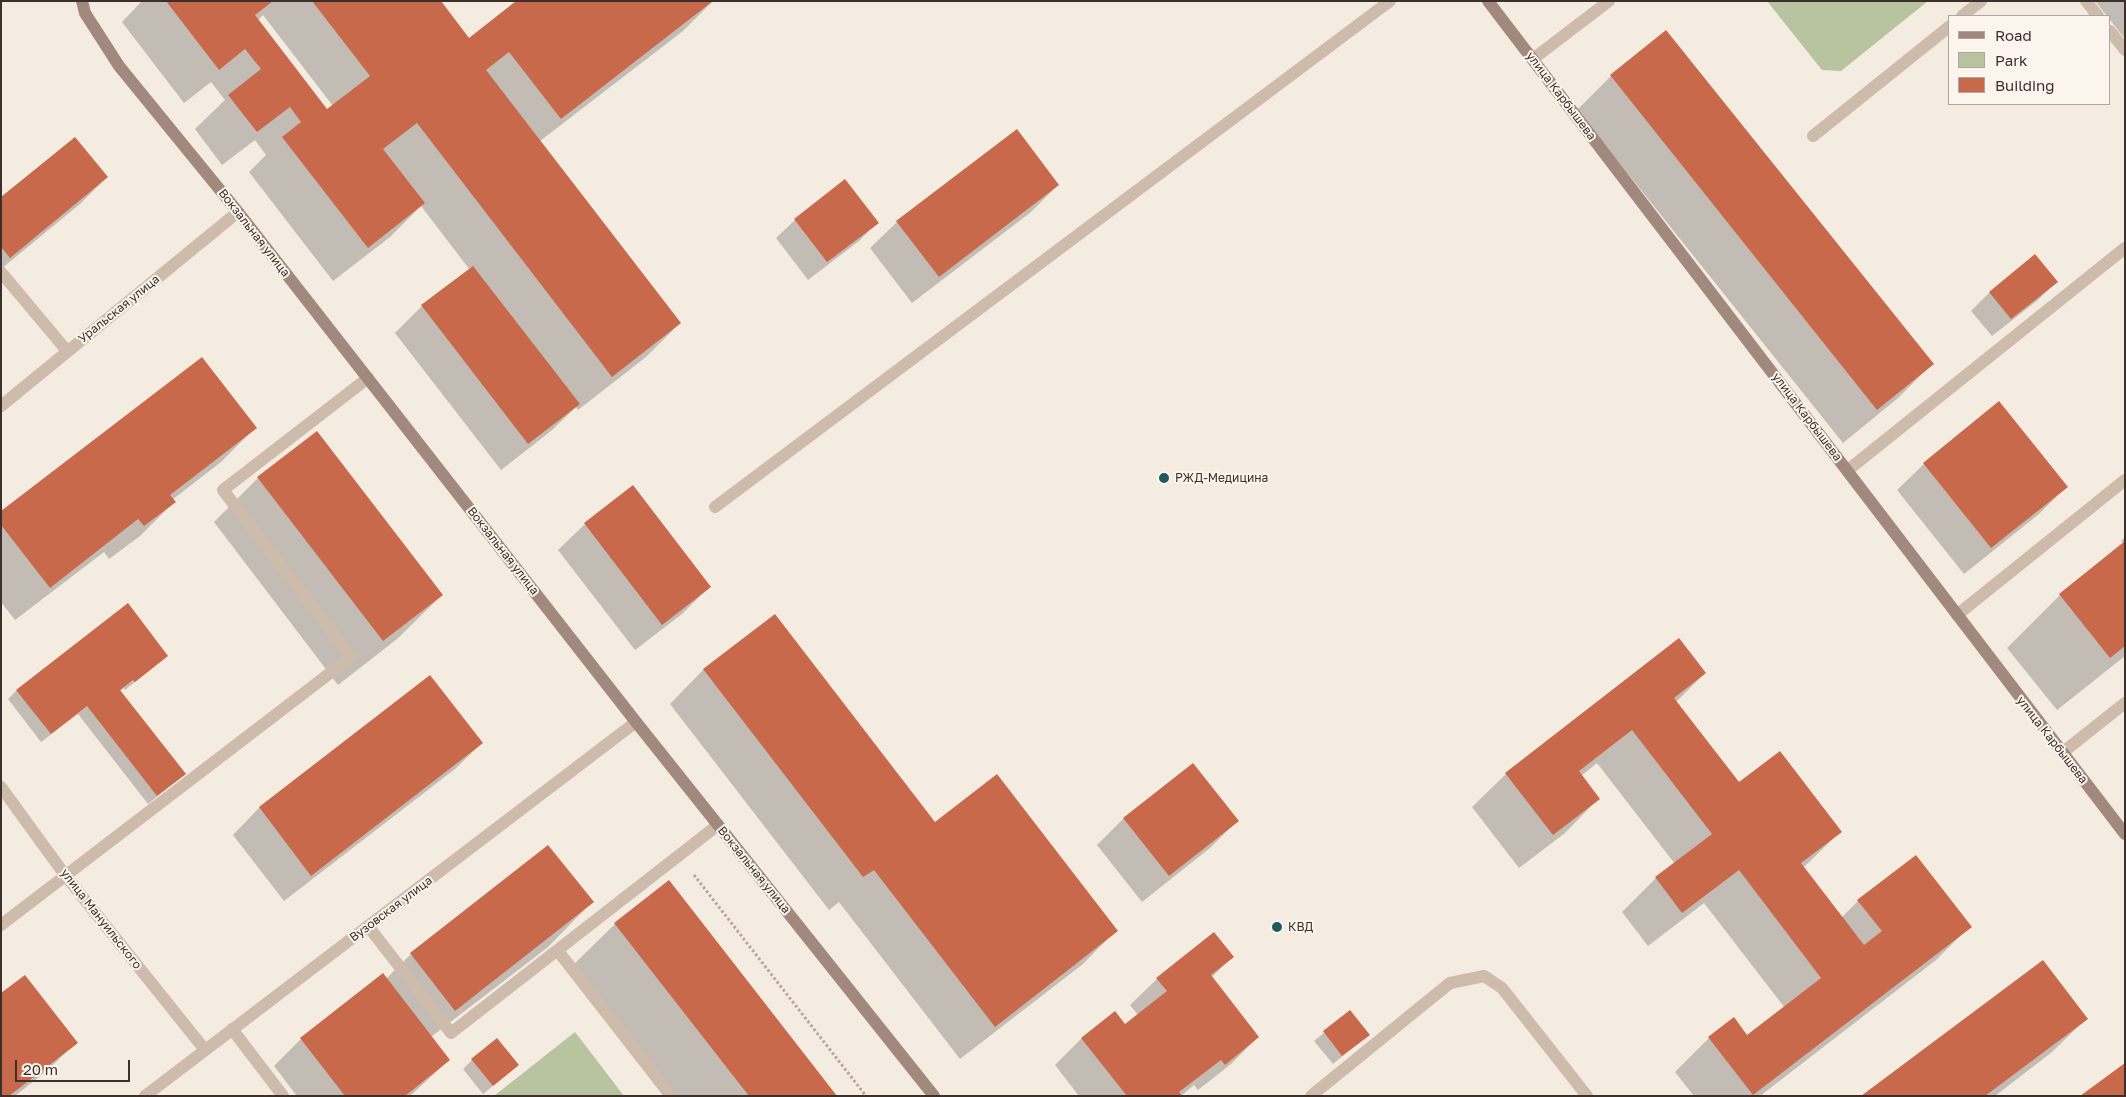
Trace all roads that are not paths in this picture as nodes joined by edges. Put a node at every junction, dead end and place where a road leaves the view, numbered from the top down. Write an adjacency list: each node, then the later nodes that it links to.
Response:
1 (82, 1): 14 (street, Вокзальная улица)
2 (1390, 1): 22 (street)
3 (1488, 1): 12 (street, улица Карбышева)
4 (1609, 1): 12 (street)
5 (1981, 1): 7 (street)
6 (2086, 1): 8 (street)
7 (1963, 15)
8 (2097, 15)
9 (1948, 28): 13 (street)
10 (2111, 32): 11 (street)
11 (2125, 50)
12 (1533, 60): 20 (street, улица Карбышева)
13 (1813, 136)
14 (238, 212): 17 (street, Уральская улица); 18 (street, Вокзальная улица)
15 (2125, 248): 20 (street)
16 (1, 272): 17 (street)
17 (66, 351): 19 (street, Уральская улица)
18 (368, 378): 25 (street, Вокзальная улица); 30 (street)
19 (1, 406)
20 (1848, 470): 23 (street, улица Карбышева)
21 (2125, 480): 23 (street)
22 (715, 506)
23 (1956, 615): 26 (street, улица Карбышева)
24 (2125, 703): 26 (street)
25 (636, 722): 28 (street, Вокзальная улица); 32 (street, Вузовская улица)
26 (2062, 753): 29 (street, улица Карбышева)
27 (1, 787): 30 (street, улица Мануильского)
28 (718, 825): 33 (street); 39 (street, Вокзальная улица)
29 (2125, 834)
30 (66, 875): 31 (street); 35 (street, улица Мануильского)
31 (1, 925)
32 (368, 926): 33 (street); 34 (street, Вузовская улица)
33 (558, 951): 38 (street)
34 (232, 1029): 35 (street, Вузовская улица); 37 (street)
35 (205, 1050): 36 (street, Вузовская улица)
36 (145, 1096)
37 (283, 1096)
38 (671, 1096)
39 (934, 1096)
40 (1311, 1096): 41 (street)
41 (1587, 1096)

